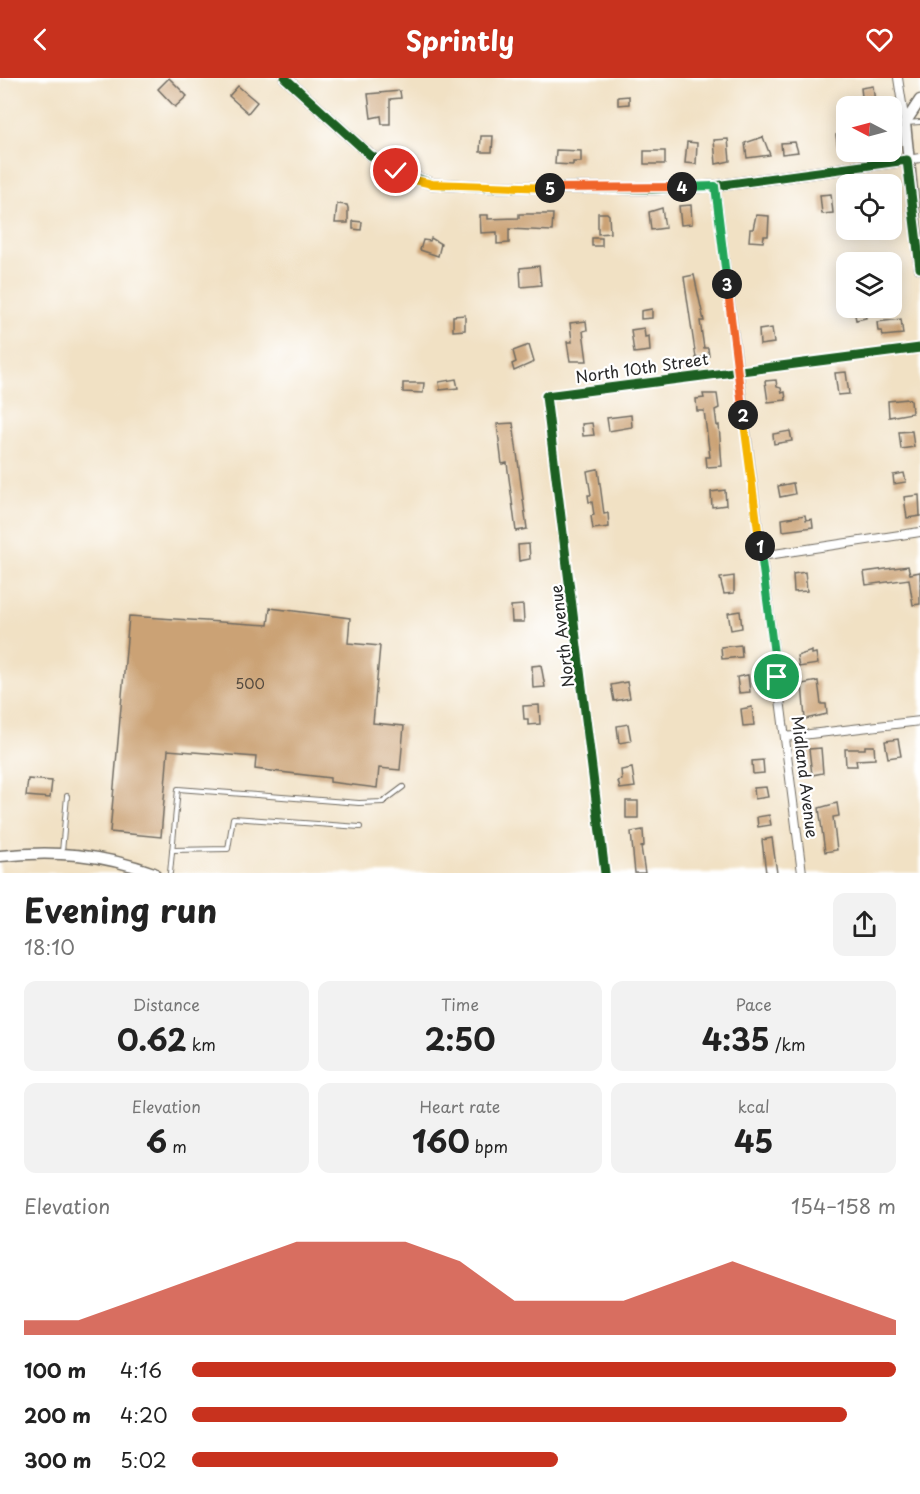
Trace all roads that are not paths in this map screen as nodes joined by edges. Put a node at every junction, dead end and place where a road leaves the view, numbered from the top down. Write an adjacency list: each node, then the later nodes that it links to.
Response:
1 (285, 78): 8 (street)
2 (898, 78): 4 (street)
3 (920, 100): 4 (street)
4 (905, 123): 5 (lane); 7 (street)
5 (920, 123)
6 (920, 158): 7 (street)
7 (907, 160): 8 (street); 9 (street)
8 (715, 186): 11 (street, Midland Avenue)
9 (920, 268)
10 (920, 348): 11 (street, North 10th Street)
11 (737, 370): 12 (street, North 10th Street); 14 (street, Midland Avenue)
12 (546, 396): 25 (street, North Avenue)
13 (920, 532): 14 (street)
14 (761, 556): 16 (street, Midland Avenue)
15 (920, 721): 16 (street)
16 (785, 737): 26 (street, Midland Avenue)
17 (403, 787): 20 (lane)
18 (67, 796): 21 (lane)
19 (360, 827): 20 (lane)
20 (172, 850): 24 (lane)
21 (62, 853): 22 (street); 23 (street)
22 (0, 856)
23 (154, 873)
24 (170, 873)
25 (605, 873)
26 (802, 873)

